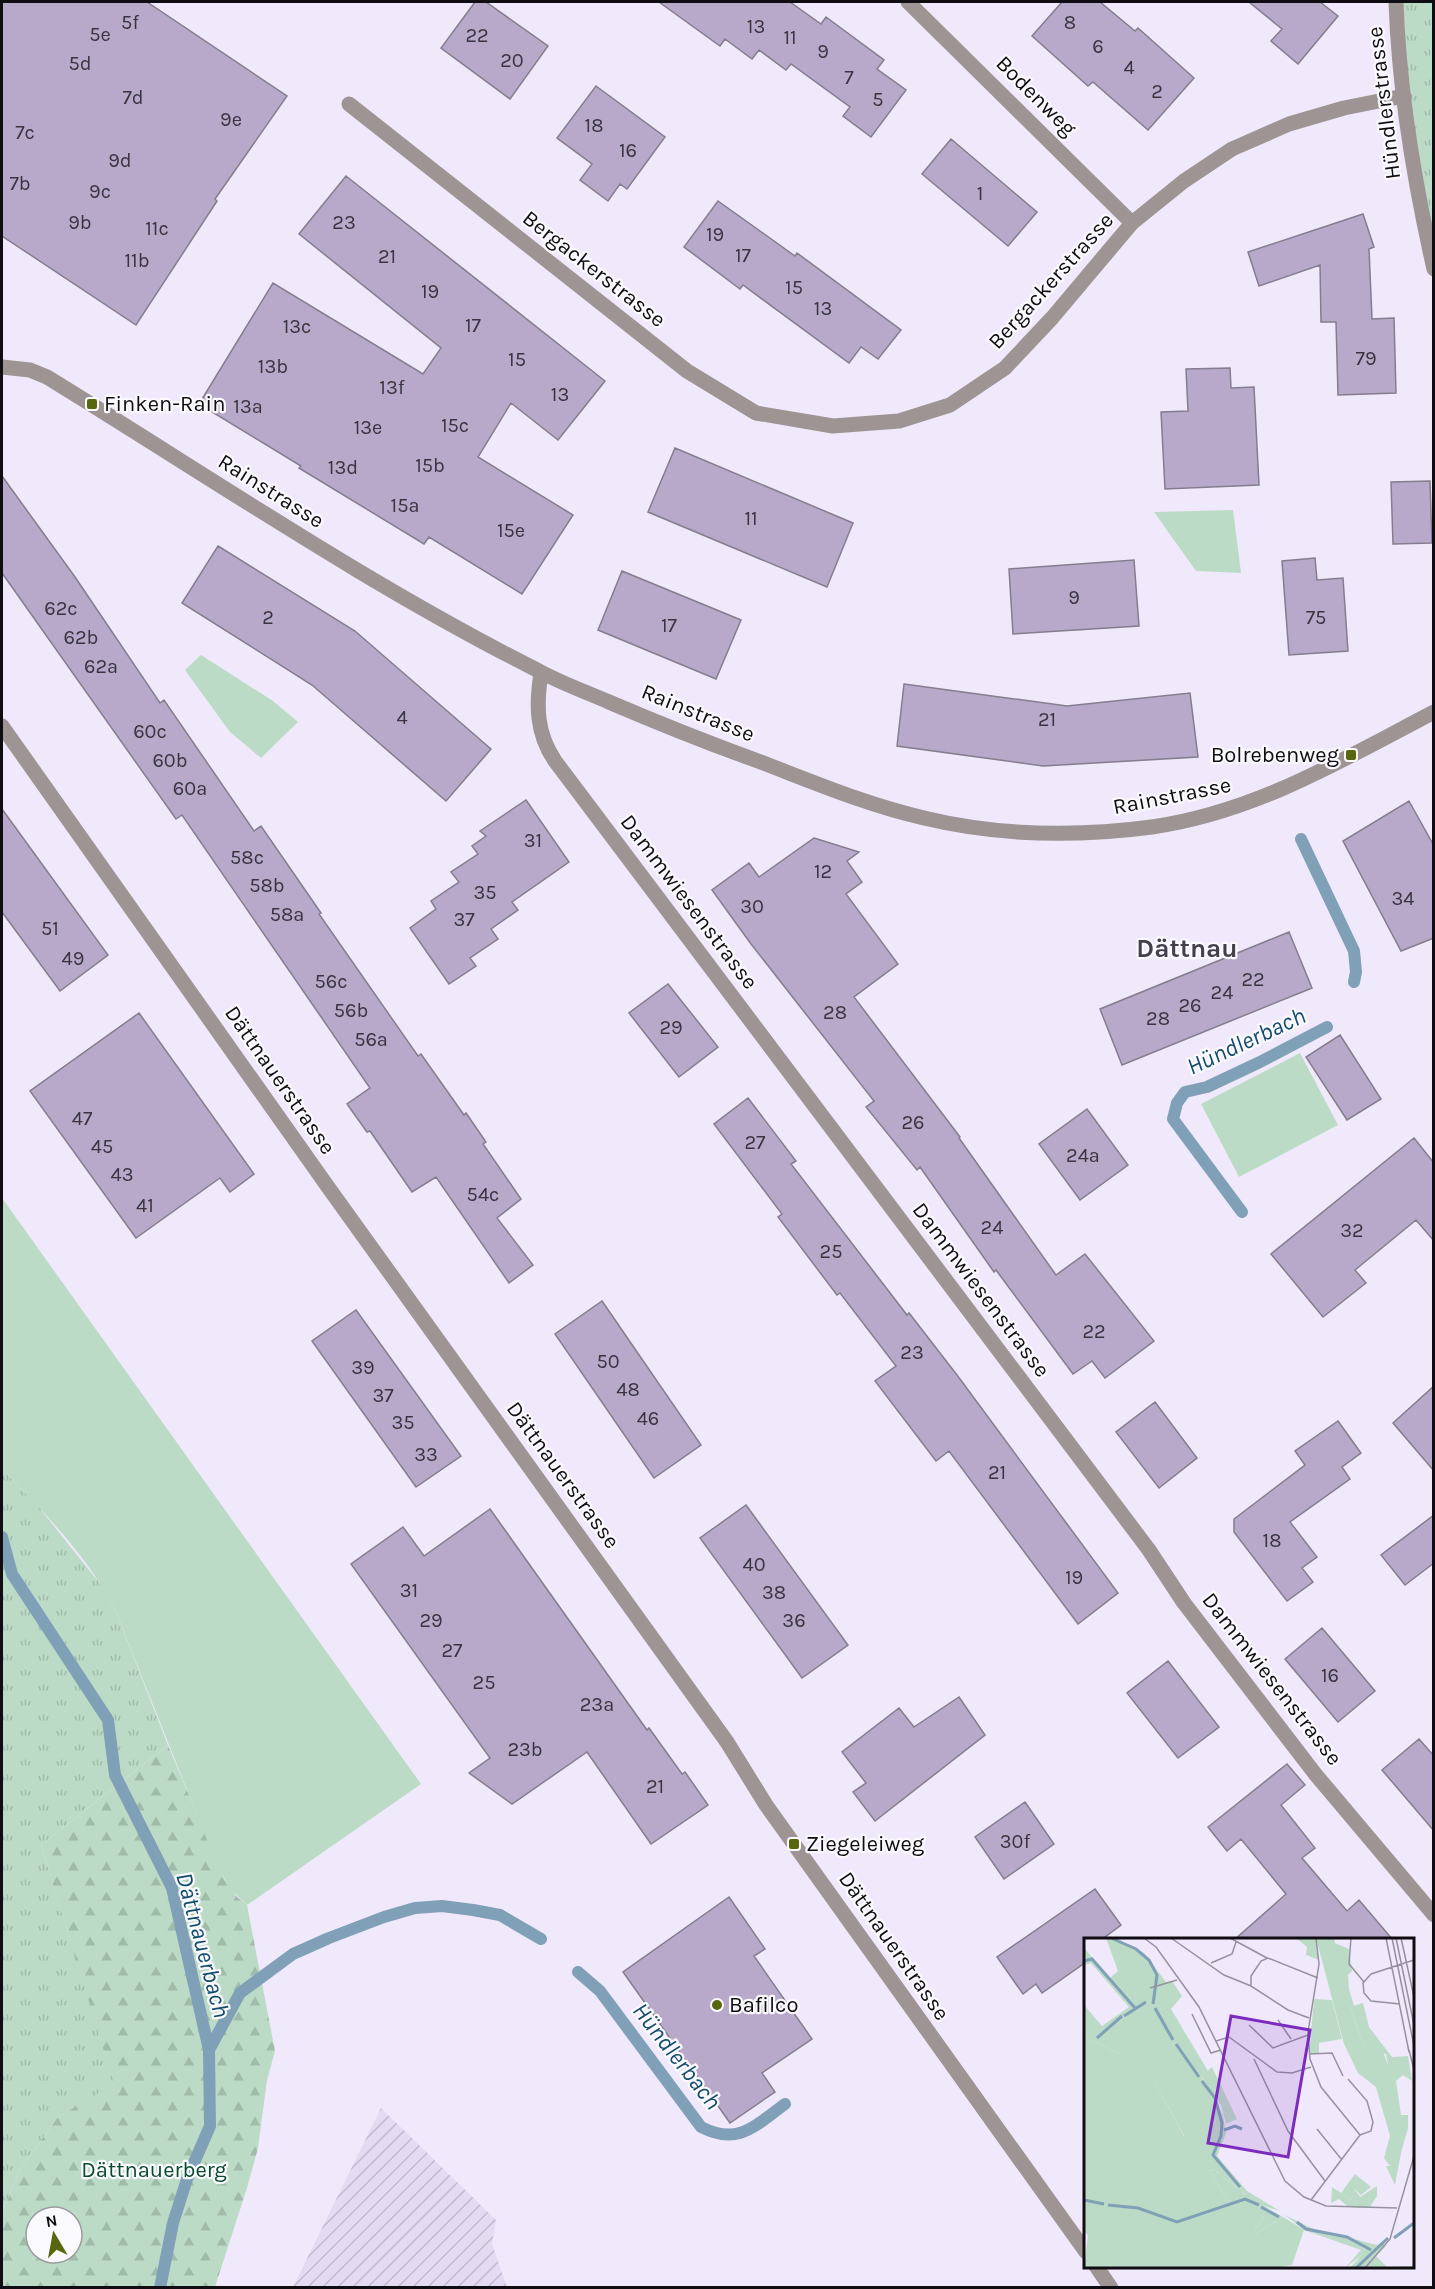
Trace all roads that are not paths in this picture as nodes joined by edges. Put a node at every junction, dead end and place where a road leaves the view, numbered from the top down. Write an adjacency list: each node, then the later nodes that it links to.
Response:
1 (908, 2): 5 (street, Bodenweg)
2 (1396, 2): 3 (street, Hündlerstrasse)
3 (1404, 96): 5 (street, Bergackerstrasse); 6 (street, Hündlerstrasse)
4 (349, 104): 5 (street, Bergackerstrasse)
5 (1132, 223)
6 (1434, 269)
7 (2, 367): 8 (street, Rainstrasse)
8 (541, 673): 9 (street, Rainstrasse); 11 (street, Dammwiesenstrasse)
9 (1434, 712)
10 (2, 726): 12 (street, Dättnauerstrasse)
11 (1434, 1915)
12 (1084, 2249)
13 (1097, 2268): 14 (street)
14 (1111, 2288)

